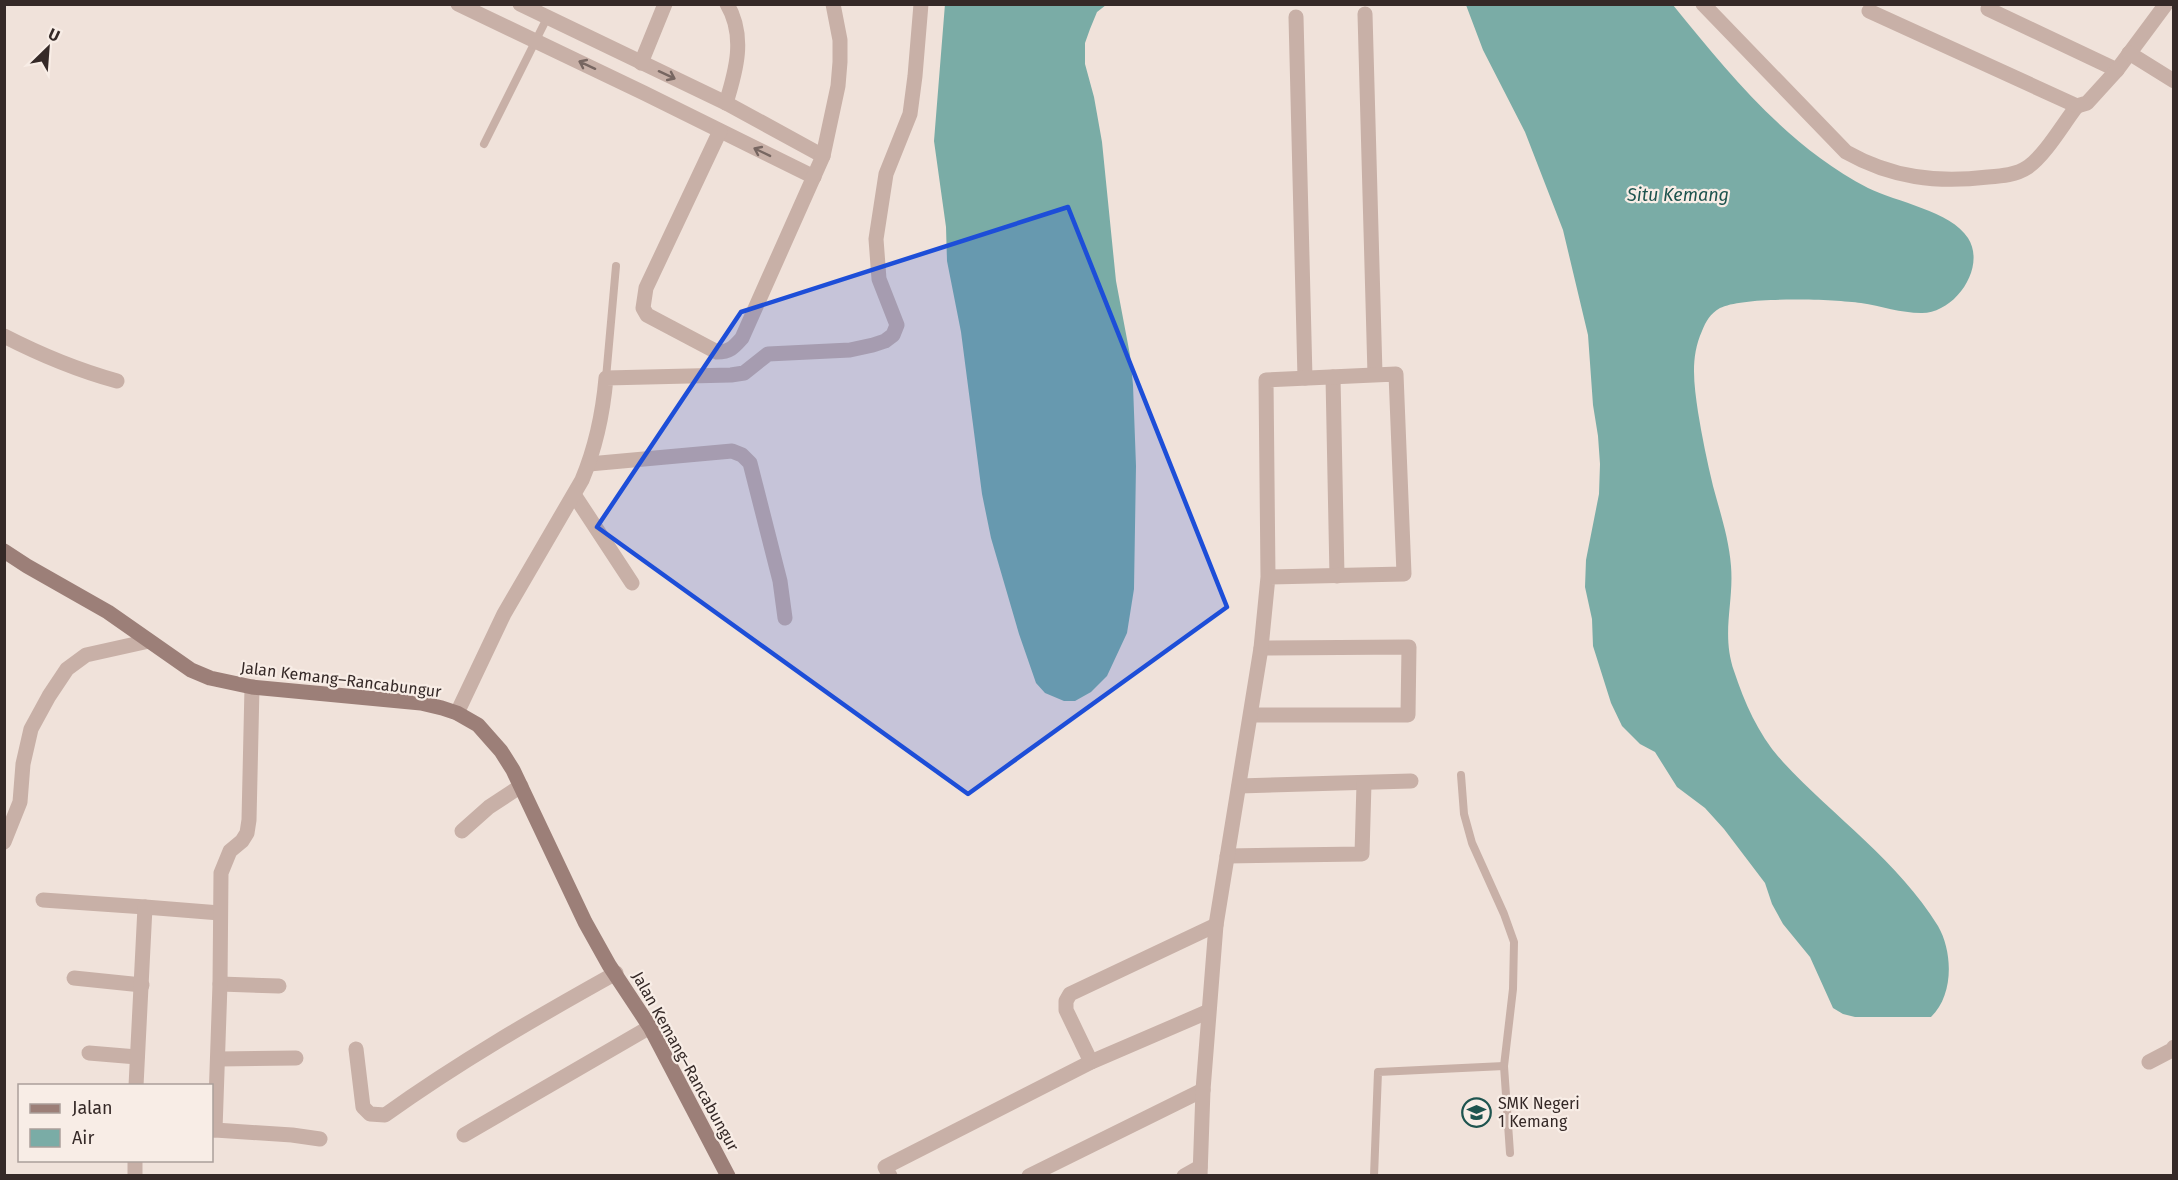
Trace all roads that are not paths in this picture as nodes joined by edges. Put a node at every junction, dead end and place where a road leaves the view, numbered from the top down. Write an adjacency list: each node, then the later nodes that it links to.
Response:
1 (458, 4): 14 (street)
2 (520, 4): 13 (street)
3 (665, 4): 16 (street)
4 (727, 4): 19 (street)
5 (833, 4): 23 (street)
6 (921, 4): 29 (street)
7 (1703, 4): 20 (street)
8 (2166, 4): 15 (street)
9 (1988, 9): 17 (street)
10 (1869, 11): 20 (street)
11 (1365, 14): 27 (street)
12 (1296, 17): 30 (street)
13 (548, 18): 14 (lane); 16 (street)
14 (534, 41): 21 (street, one-way to 14); 22 (lane)
15 (2129, 53): 17 (street); 18 (street)
16 (641, 63): 19 (street, one-way to 19)
17 (2117, 70): 20 (street)
18 (2174, 81)
19 (726, 103): 23 (street)
20 (2077, 106)
21 (720, 131): 24 (street, one-way to 21); 24 (street)
22 (484, 144)
23 (823, 156): 24 (street)
24 (814, 177)
25 (616, 266): 29 (lane)
26 (4, 336): 31 (street)
27 (1375, 374): 28 (street); 35 (street)
28 (1333, 376): 30 (street); 35 (street)
29 (606, 378): 32 (street)
30 (1305, 378): 36 (street)
31 (117, 381)
32 (589, 464): 33 (street); 38 (street)
33 (574, 496): 37 (street); 42 (street)
34 (4, 550): 39 (street, Jalan Kemang–Rancabungur)
35 (1338, 576): 36 (street)
36 (1268, 577): 40 (street)
37 (632, 584)
38 (785, 618)
39 (149, 640): 41 (street, Jalan Kemang–Rancabungur); 50 (street)
40 (1262, 648): 43 (street); 43 (street)
41 (252, 687): 42 (street, Jalan Kemang–Rancabungur); 54 (street)
42 (457, 713): 47 (street, Jalan Kemang–Rancabungur)
43 (1251, 716): 48 (street)
44 (1461, 775): 71 (lane)
45 (1411, 781): 46 (street)
46 (1364, 783): 48 (street); 51 (street)
47 (521, 786): 49 (street); 56 (street, Jalan Kemang–Rancabungur)
48 (1239, 786): 51 (street)
49 (462, 831)
50 (4, 842)
51 (1227, 856): 55 (street)
52 (43, 900): 53 (street)
53 (146, 907): 54 (street); 59 (street)
54 (220, 913): 58 (street)
55 (1216, 925): 61 (street); 69 (street)
56 (616, 973): 62 (street, Jalan Kemang–Rancabungur); 64 (street)
57 (74, 978): 59 (street)
58 (220, 984): 60 (street); 68 (street)
59 (142, 985): 66 (street)
60 (279, 986)
61 (1207, 1012): 69 (street); 73 (street)
62 (650, 1027): 75 (street); 79 (street, Jalan Kemang–Rancabungur)
63 (2174, 1047): 70 (street)
64 (356, 1049)
65 (89, 1053): 66 (street)
66 (136, 1057): 72 (street)
67 (296, 1058): 68 (street)
68 (218, 1059): 74 (street)
69 (1091, 1062): 80 (street)
70 (2149, 1062)
71 (1504, 1066): 77 (lane); 83 (lane)
72 (136, 1084)
73 (1203, 1090): 78 (street); 81 (street)
74 (213, 1130): 76 (street)
75 (464, 1135)
76 (320, 1139)
77 (1510, 1153)
78 (1200, 1171): 82 (street)
79 (728, 1176)
80 (890, 1176)
81 (1029, 1176)
82 (1184, 1176)
83 (1374, 1176)

